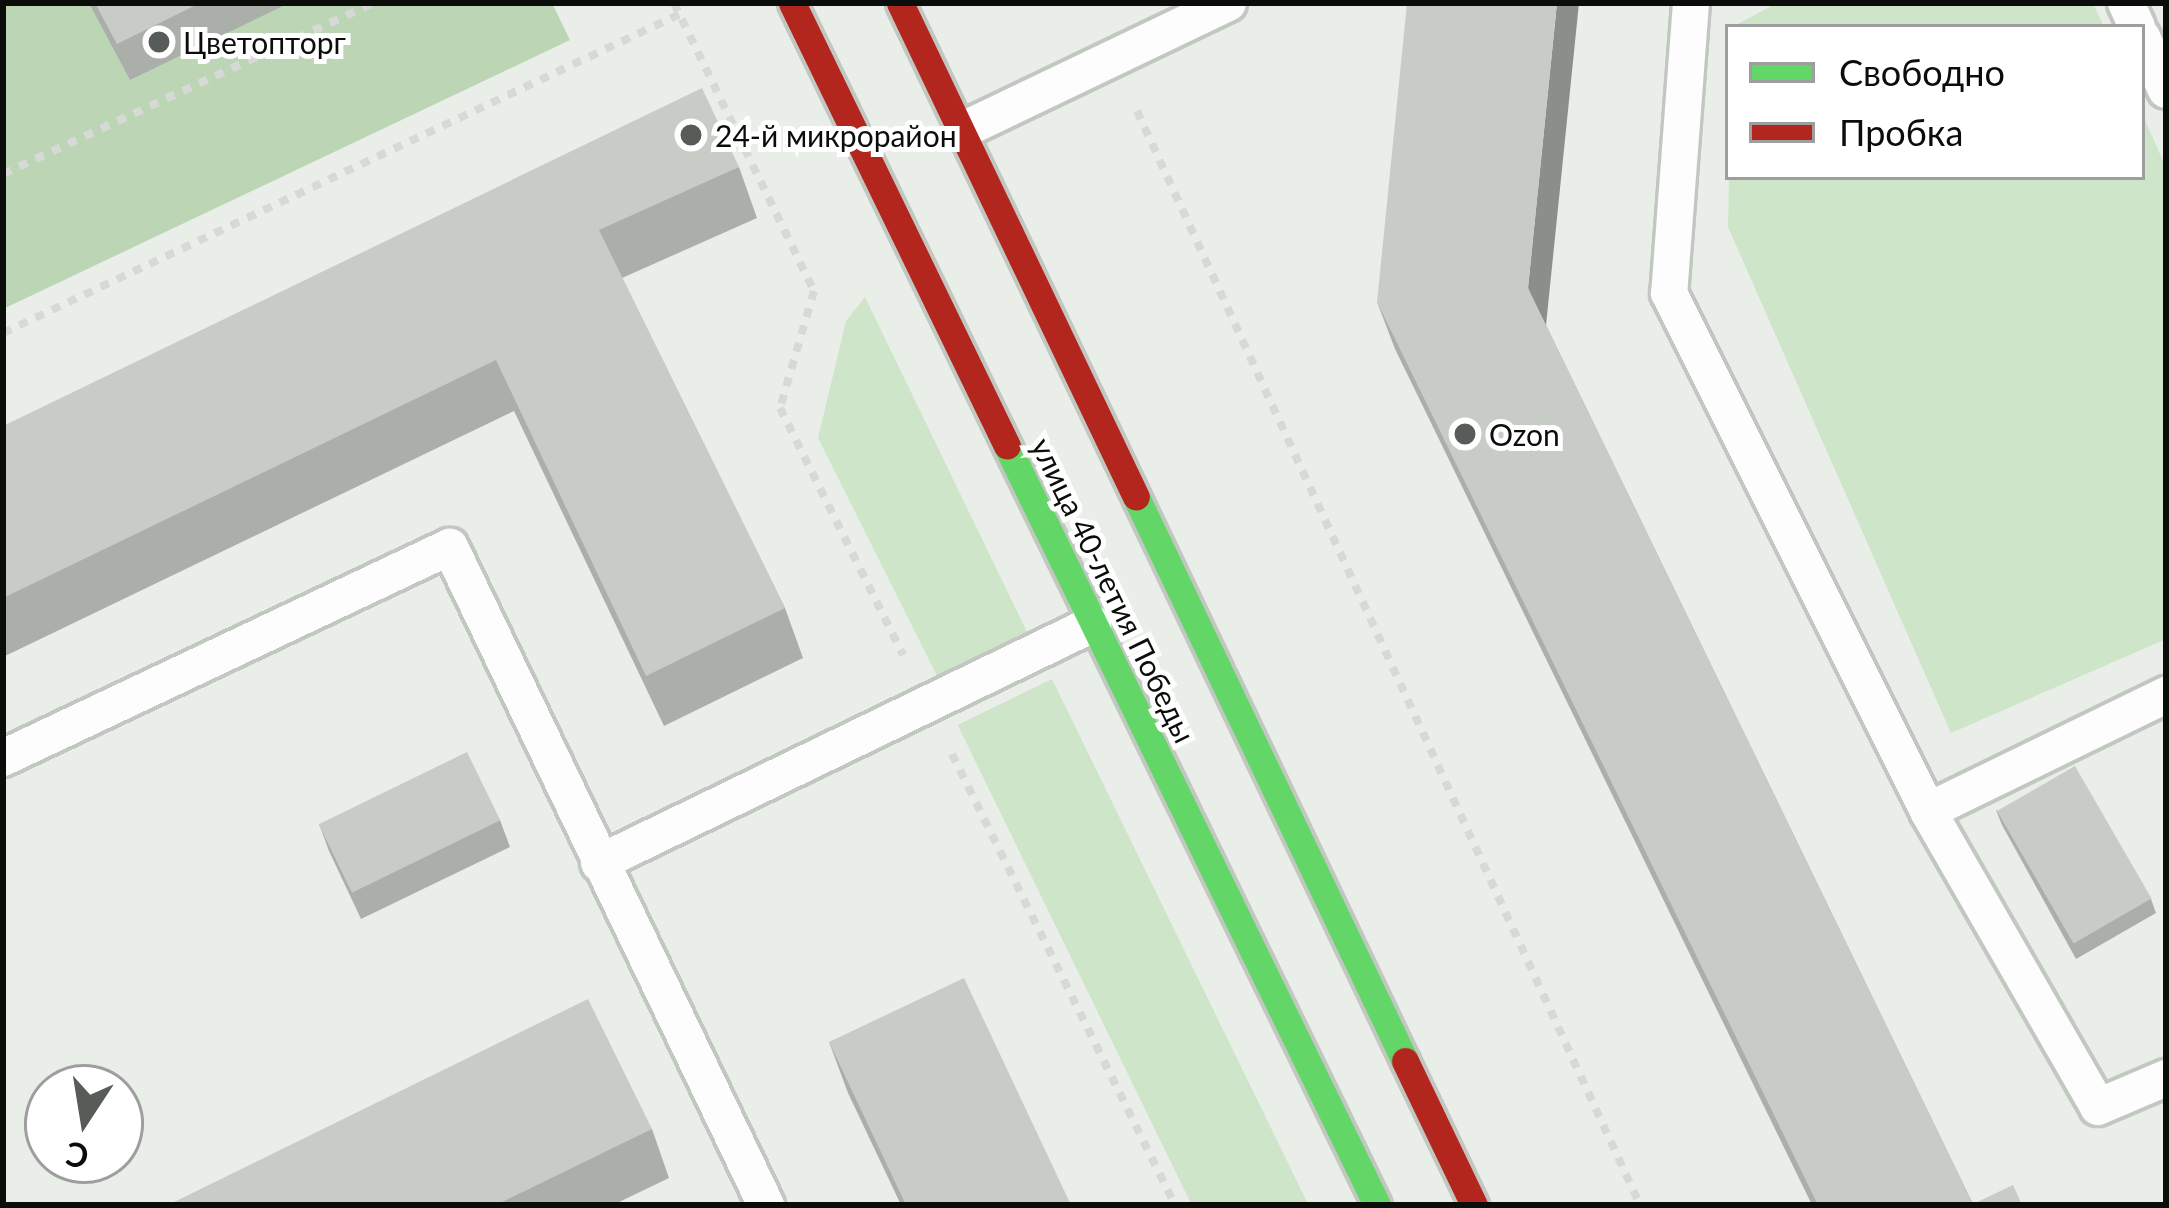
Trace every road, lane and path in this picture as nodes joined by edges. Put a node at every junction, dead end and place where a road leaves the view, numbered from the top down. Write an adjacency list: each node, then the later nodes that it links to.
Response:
1 (374, 3): 13 (path)
2 (674, 3): 7 (path)
3 (792, 3): 15 (street, улица 40-летия Победы)
4 (900, 3): 12 (street, улица 40-летия Победы)
5 (1228, 3): 8 (lane)
6 (1691, 3): 19 (lane)
7 (680, 14): 14 (path); 17 (path)
8 (1170, 15): 10 (lane)
9 (2145, 44): 11 (lane)
10 (1112, 56): 12 (lane); 26 (path)
11 (2166, 90)
12 (961, 130): 25 (street, улица 40-летия Победы)
13 (3, 174)
14 (3, 333)
15 (1093, 624): 17 (lane); 24 (street, улица 40-летия Победы)
16 (2166, 695): 19 (lane)
17 (929, 707): 20 (lane); 23 (path)
18 (3, 758): 20 (lane)
19 (1928, 811): 21 (lane)
20 (599, 863): 22 (lane)
21 (2166, 1078)
22 (766, 1205)
23 (1175, 1205)
24 (1377, 1205)
25 (1474, 1205)
26 (1640, 1205)

